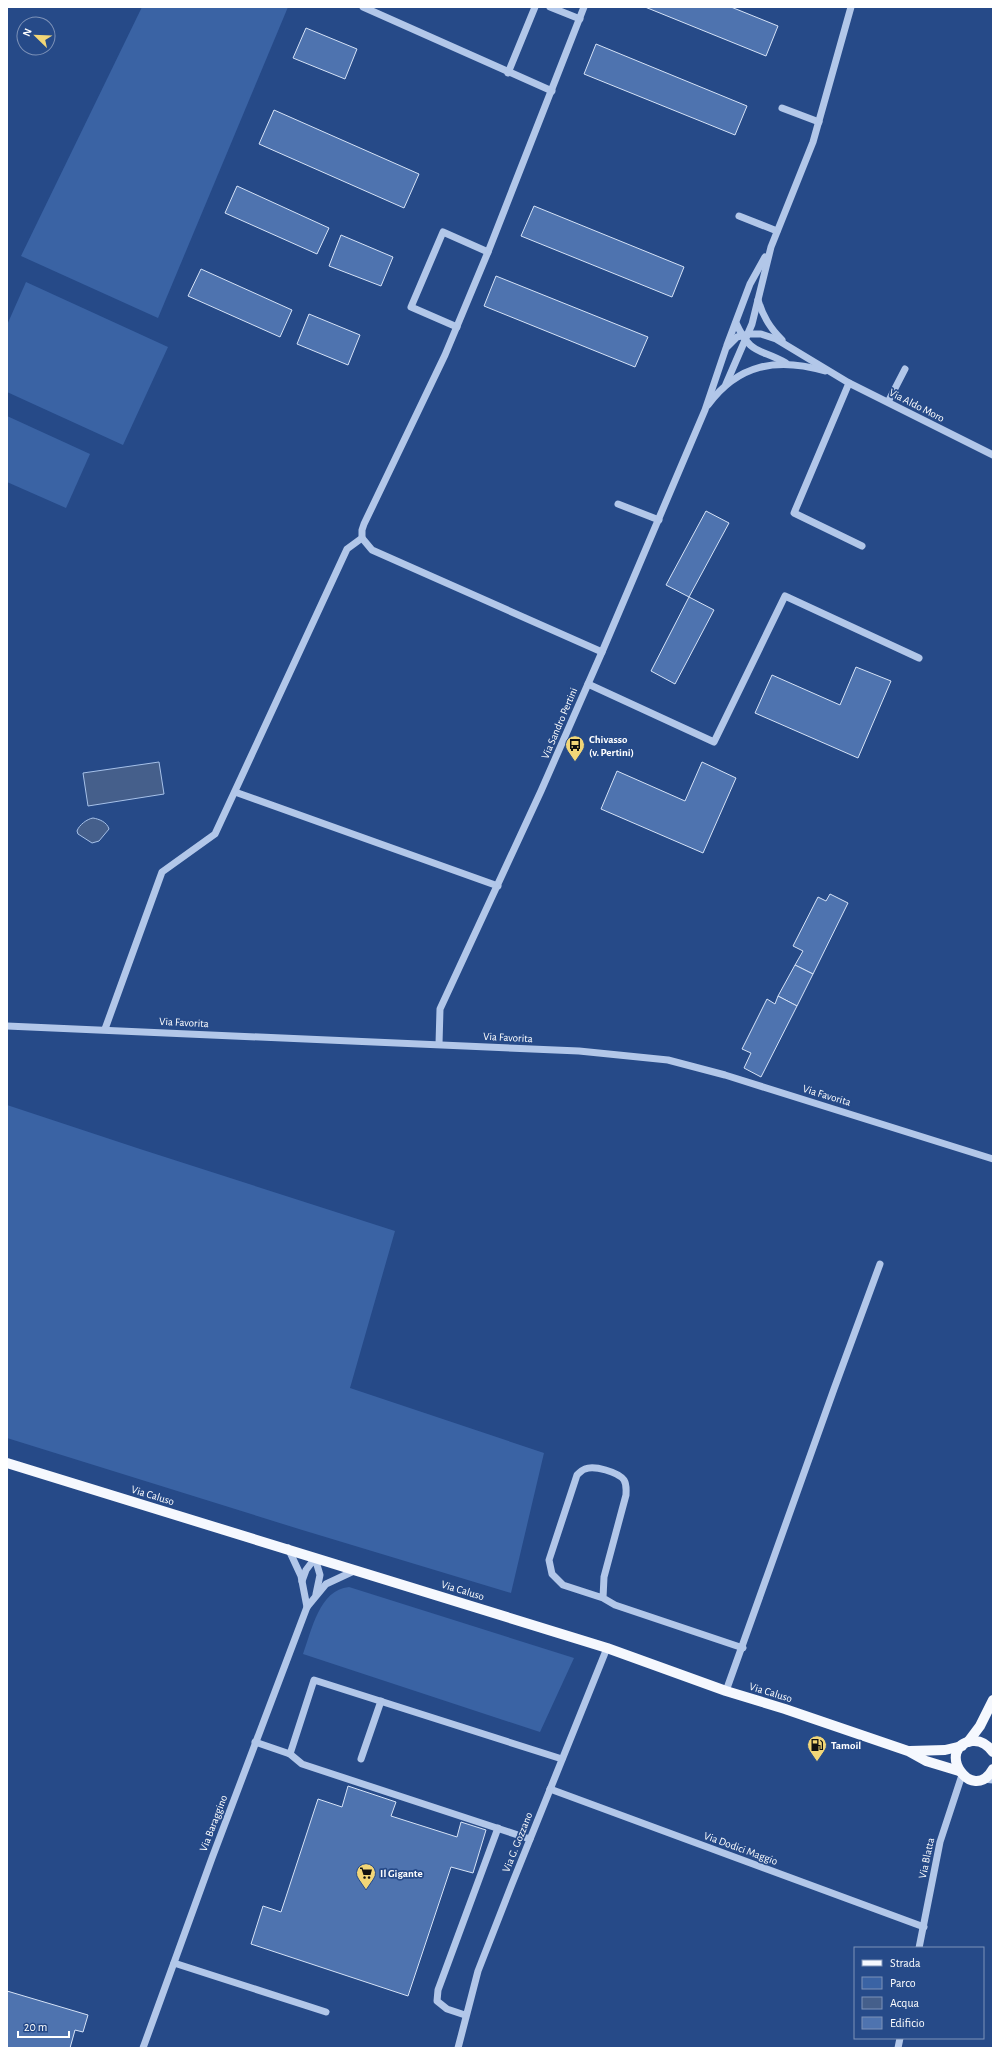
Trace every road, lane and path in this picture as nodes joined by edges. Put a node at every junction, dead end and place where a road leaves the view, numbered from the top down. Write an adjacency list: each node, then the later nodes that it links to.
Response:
1 (363, 7): 7 (street)
2 (535, 7): 7 (street)
3 (550, 7): 6 (street)
4 (584, 7): 6 (street)
5 (851, 7): 10 (street)
6 (580, 19): 8 (street)
7 (508, 73): 8 (street)
8 (552, 92): 14 (street)
9 (782, 108): 10 (street)
10 (819, 122): 12 (street)
11 (739, 216): 12 (street)
12 (777, 231): 13 (street)
13 (771, 247): 15 (street); 16 (street)
14 (488, 252): 17 (street); 17 (street)
15 (758, 299): 18 (street); 19 (street)
16 (736, 323): 18 (street); 20 (street)
17 (457, 327): 31 (street)
18 (745, 337): 19 (street); 20 (street); 21 (street); 25 (street)
19 (786, 345): 23 (street)
20 (726, 348): 27 (street)
21 (788, 364): 23 (street); 25 (street)
22 (905, 369): 26 (street)
23 (832, 373): 24 (street, Via Aldo Moro)
24 (849, 383): 26 (street, Via Aldo Moro); 32 (street)
25 (726, 384): 27 (street)
26 (888, 402): 28 (street, Via Aldo Moro)
27 (705, 410): 30 (street, Via Sandro Pertini)
28 (993, 455)
29 (618, 504): 30 (street)
30 (659, 520): 33 (street, Via Sandro Pertini)
31 (362, 538): 33 (street); 36 (street)
32 (862, 546)
33 (602, 652): 35 (street, Via Sandro Pertini)
34 (918, 658): 35 (street)
35 (588, 684): 37 (street, Via Sandro Pertini)
36 (235, 792): 37 (street); 39 (street)
37 (498, 886): 40 (street, Via Sandro Pertini)
38 (7, 1026): 39 (street, Via Favorita)
39 (105, 1030): 40 (street, Via Favorita)
40 (439, 1044): 41 (street, Via Favorita)
41 (993, 1159)
42 (880, 1264): 52 (street)
43 (7, 1463): 44 (main road, Via Caluso)
44 (288, 1548): 45 (main road, Via Caluso); 47 (street, Via Baraggino)
45 (316, 1558): 46 (main road, Via Caluso); 47 (street); 48 (street, Via Baraggino)
46 (357, 1570): 48 (street, Via Baraggino); 51 (main road, Via Caluso)
47 (302, 1581): 50 (street, Via Baraggino)
48 (316, 1594): 50 (street, Via Baraggino)
49 (603, 1598): 49 (street); 52 (street)
50 (306, 1607): 56 (street, Via Baraggino)
51 (607, 1648): 53 (main road, Via Caluso); 62 (street, Via G. Gozzano)
52 (743, 1648): 53 (street)
53 (726, 1691): 58 (main road, Via Caluso)
54 (993, 1700): 57 (main road)
55 (381, 1701): 60 (street); 61 (street); 62 (street)
56 (255, 1742): 60 (street); 71 (street, Via Baraggino)
57 (965, 1744): 58 (main road, Via Caluso); 59 (main road); 64 (main road)
58 (908, 1751): 64 (main road, Via Caluso)
59 (993, 1751)
60 (290, 1754): 67 (street)
61 (361, 1759)
62 (562, 1759): 66 (street, Via G. Gozzano)
63 (993, 1769): 65 (main road)
64 (961, 1773): 65 (main road, Via Caluso); 69 (street, Via Blatta)
65 (988, 1780)
66 (550, 1789): 68 (street, Via G. Gozzano); 69 (street, Via Dodici Maggio)
67 (498, 1828): 68 (street); 73 (street)
68 (530, 1838): 73 (street, Via G. Gozzano)
69 (924, 1927): 70 (street, Via Blatta)
70 (919, 1947)
71 (174, 1963): 72 (street); 74 (street, Via Baraggino)
72 (326, 2012)
73 (465, 2015): 75 (street, Via G. Gozzano)
74 (143, 2048)
75 (458, 2048)

